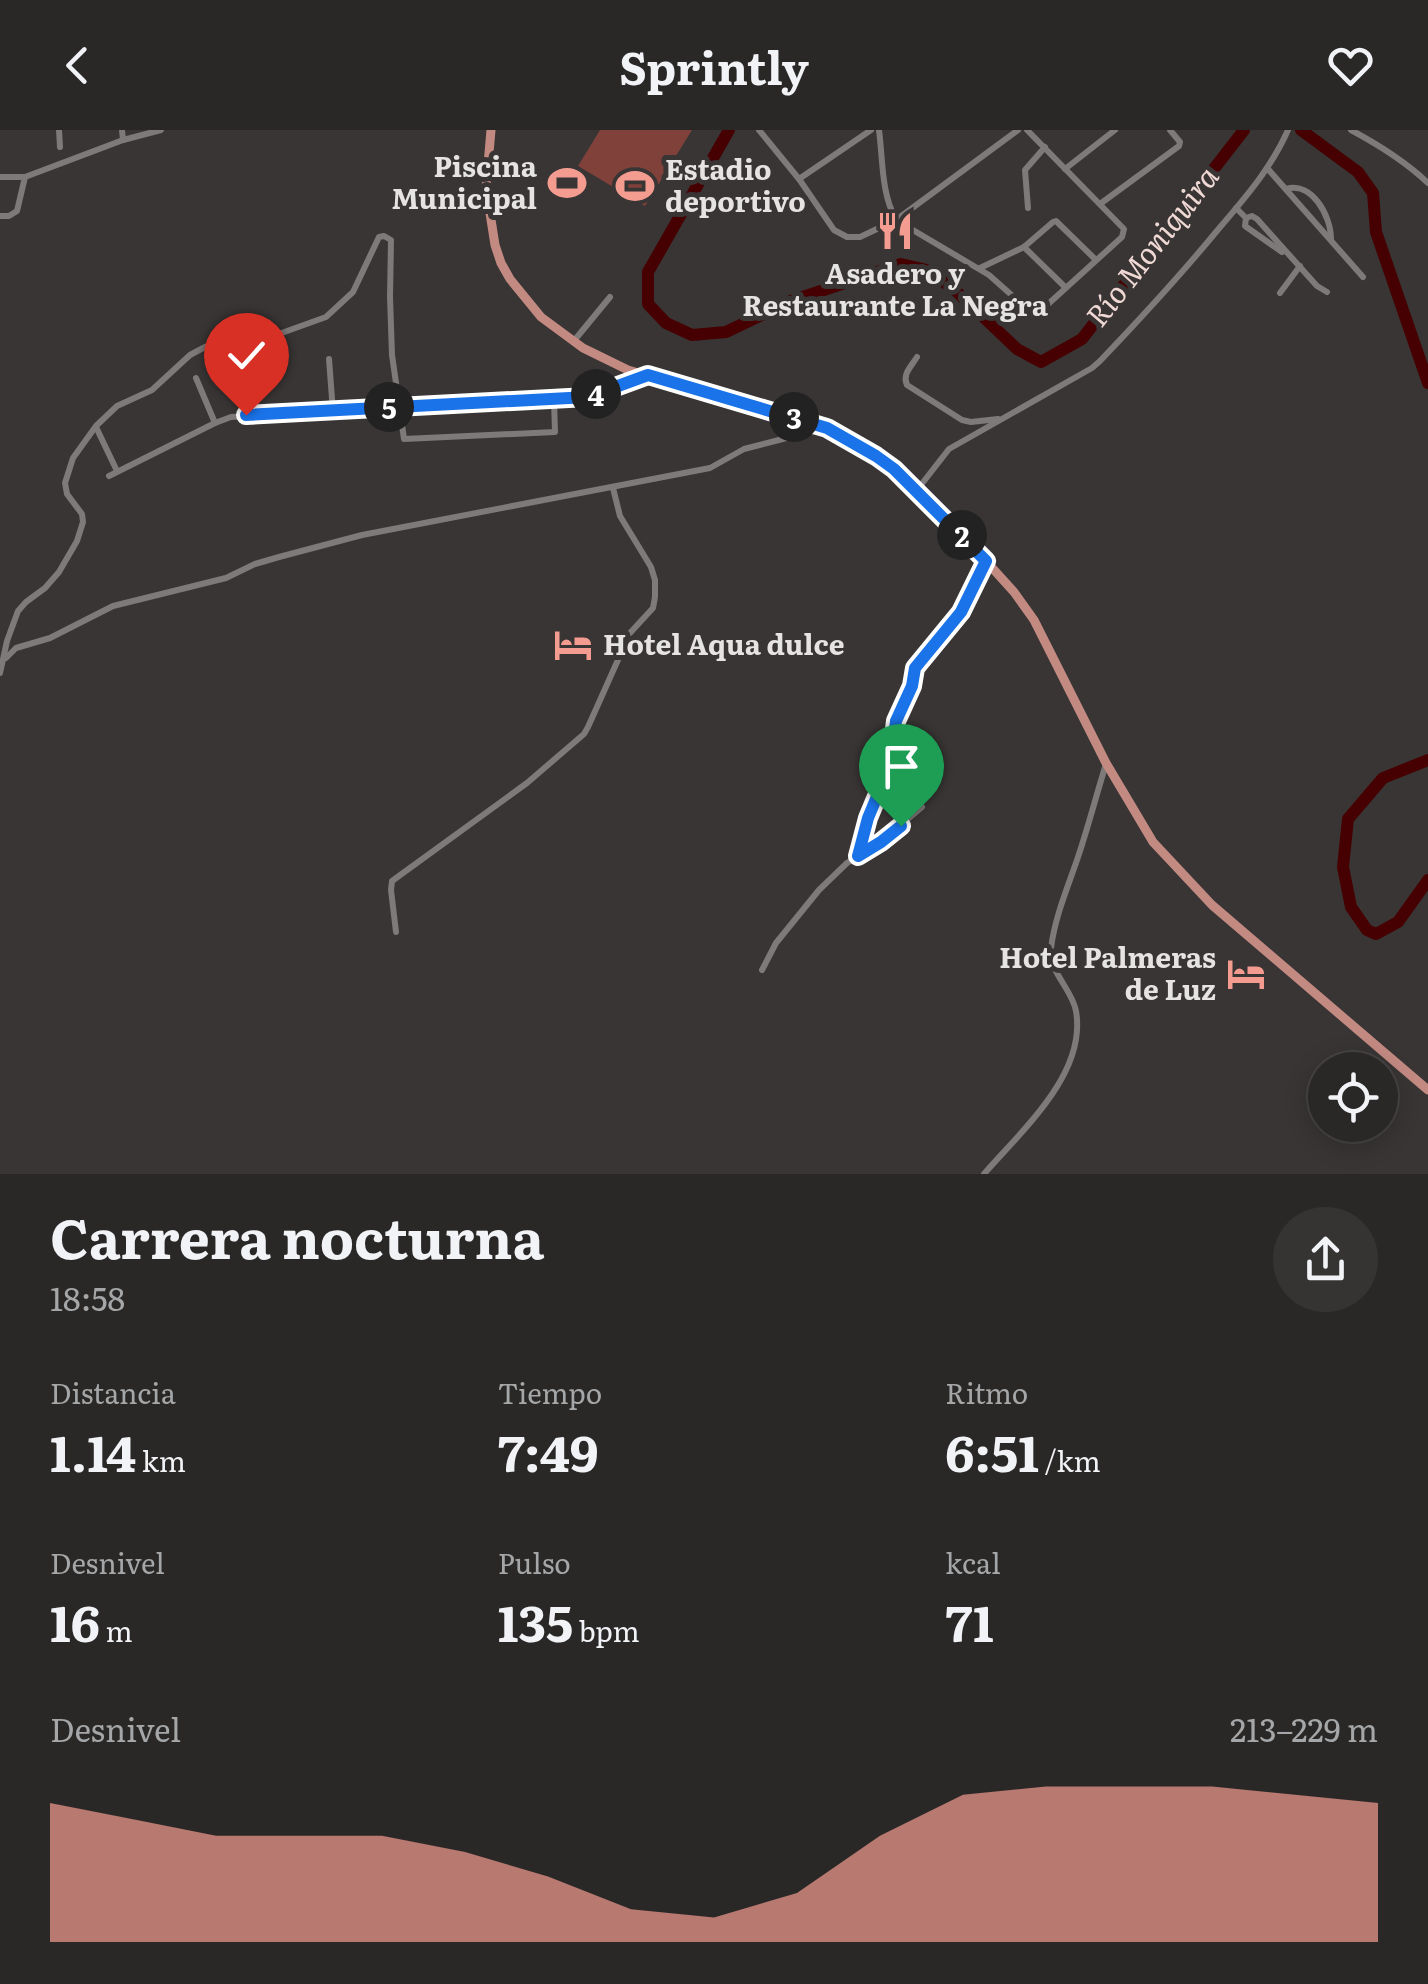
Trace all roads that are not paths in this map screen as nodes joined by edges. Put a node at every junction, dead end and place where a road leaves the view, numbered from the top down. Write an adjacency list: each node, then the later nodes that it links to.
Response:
1 (59, 130): 15 (street)
2 (122, 130): 14 (street)
3 (161, 130): 14 (street)
4 (490, 130): 39 (main road)
5 (759, 130): 21 (street)
6 (871, 130): 21 (street)
7 (879, 130): 28 (street)
8 (1018, 130): 28 (street)
9 (1028, 130): 16 (street)
10 (1116, 130): 18 (street)
11 (1170, 130): 24 (street)
12 (1288, 130): 17 (street)
13 (1351, 130): 22 (street)
14 (123, 140): 19 (street)
15 (60, 147)
16 (1044, 148): 18 (street); 25 (street)
17 (1267, 168): 23 (street); 26 (street)
18 (1065, 169): 24 (street)
19 (25, 177): 20 (street); 27 (street)
20 (0, 178)
21 (799, 179): 28 (street)
22 (1428, 183)
23 (1286, 189): 29 (street); 29 (street)
24 (1100, 204): 31 (street)
25 (1028, 208)
26 (1236, 208): 32 (street); 49 (street)
27 (0, 216)
28 (896, 220): 33 (street)
29 (1331, 241): 34 (street)
30 (1024, 247): 31 (street); 33 (street); 35 (street)
31 (1096, 260): 35 (street)
32 (1296, 262): 36 (street); 37 (street)
33 (979, 269): 35 (street)
34 (1363, 277)
35 (1065, 288)
36 (1327, 292)
37 (1280, 293)
38 (610, 297): 39 (street)
39 (573, 342): 43 (main road)
40 (917, 358): 49 (street)
41 (330, 359): 47 (street)
42 (258, 364): 48 (street)
43 (648, 375): 45 (street); 52 (main road)
44 (196, 378): 50 (street)
45 (554, 400): 46 (street); 46 (street)
46 (400, 406): 47 (street); 51 (street)
47 (332, 412): 48 (street)
48 (254, 415): 50 (street)
49 (1003, 418): 56 (street)
50 (214, 423): 53 (street)
51 (96, 426): 53 (street); 58 (street)
52 (827, 428): 55 (street); 56 (main road)
53 (117, 470): 54 (street)
54 (109, 476)
55 (613, 488): 58 (street); 63 (street)
56 (917, 490): 57 (main road)
57 (986, 561): 60 (main road); 62 (street)
58 (2, 664): 59 (street)
59 (0, 673)
60 (1106, 762): 65 (main road); 66 (street)
61 (922, 807): 62 (street)
62 (858, 856): 64 (street)
63 (396, 932)
64 (762, 970)
65 (1428, 1090)
66 (984, 1174)

